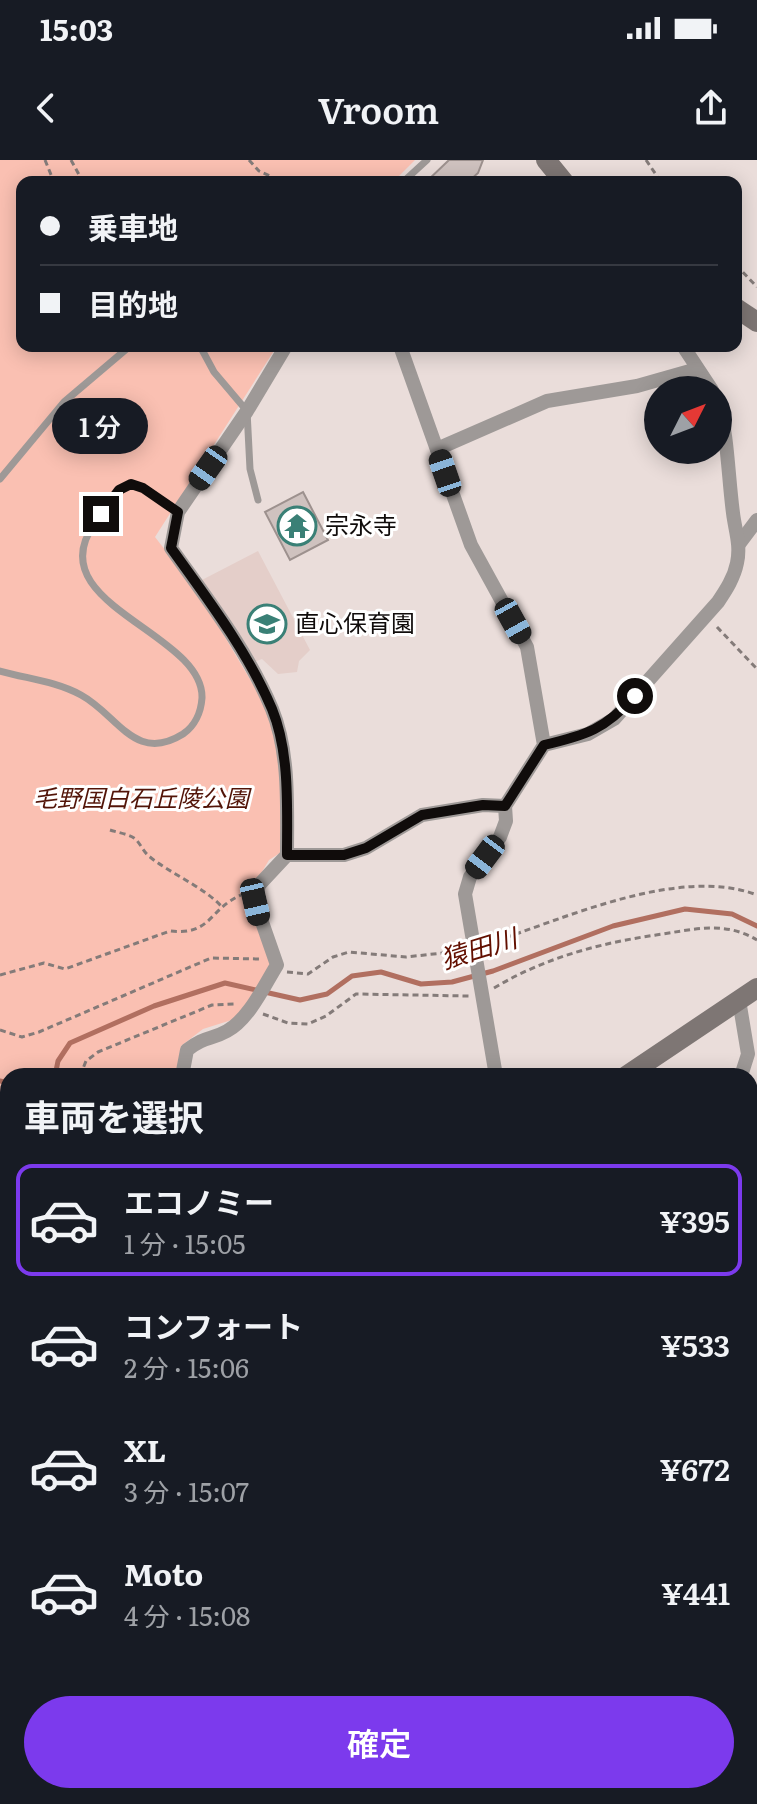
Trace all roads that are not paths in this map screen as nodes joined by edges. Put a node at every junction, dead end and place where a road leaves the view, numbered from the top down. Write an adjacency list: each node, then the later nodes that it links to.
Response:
1 (427, 160): 3 (lane)
2 (546, 160): 4 (main road)
3 (410, 176)
4 (559, 176)
5 (123, 352): 15 (lane)
6 (203, 352): 12 (lane)
7 (282, 352): 12 (street)
8 (402, 352): 13 (street)
9 (687, 352): 10 (street)
10 (697, 369): 11 (street); 13 (street)
11 (702, 376)
12 (247, 411): 16 (lane); 17 (street)
13 (437, 449): 21 (street)
14 (728, 464): 19 (street)
15 (0, 479)
16 (258, 500)
17 (178, 512): 20 (lane); 23 (street)
18 (757, 520): 19 (street)
19 (739, 544): 21 (street)
20 (0, 671)
21 (544, 745): 22 (street)
22 (505, 806): 23 (street); 27 (street)
23 (287, 855): 26 (street)
24 (757, 988): 25 (main road)
25 (739, 1000): 28 (main road); 29 (street)
26 (184, 1068)
27 (495, 1068)
28 (638, 1068)
29 (744, 1068)

